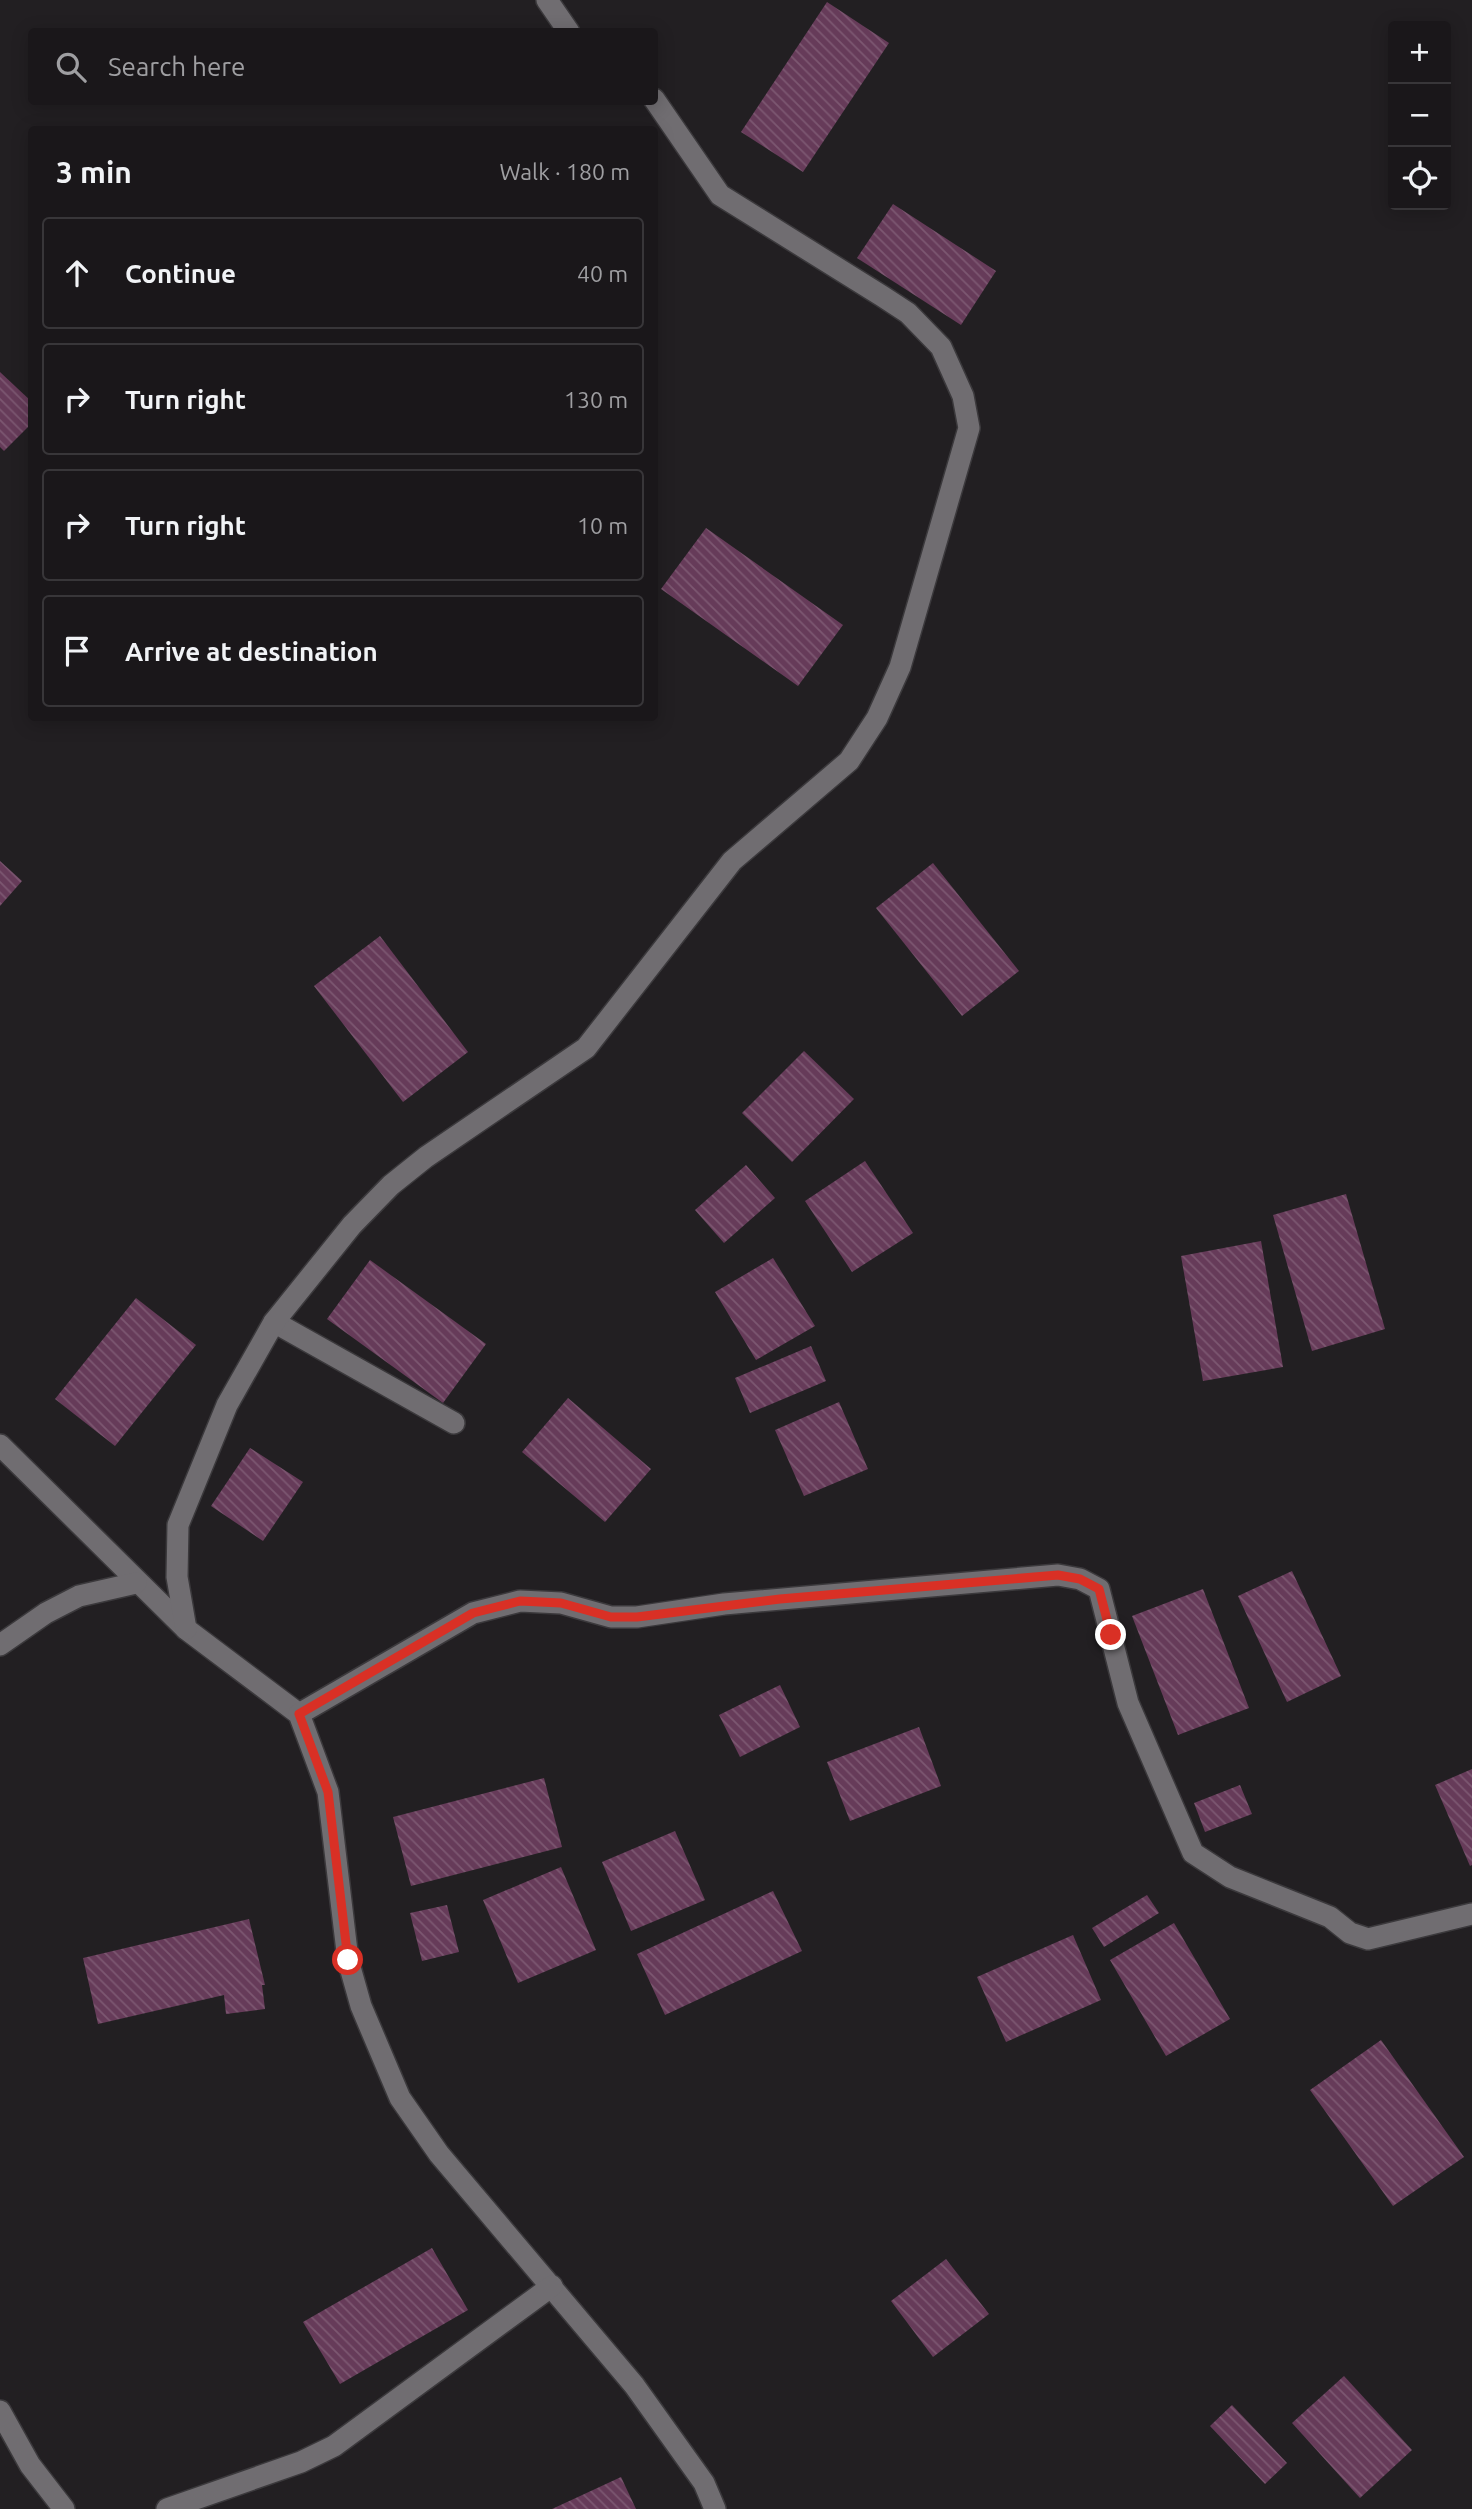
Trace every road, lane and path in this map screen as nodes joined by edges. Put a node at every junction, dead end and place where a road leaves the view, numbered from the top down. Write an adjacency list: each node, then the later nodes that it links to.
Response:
1 (547, 0): 2 (street)
2 (566, 28)
3 (658, 105): 4 (street)
4 (274, 1322): 5 (street); 8 (street)
5 (454, 1423)
6 (0, 1445): 7 (street)
7 (136, 1583): 8 (street); 9 (street)
8 (186, 1629): 10 (street)
9 (0, 1645)
10 (299, 1714): 11 (street); 12 (street)
11 (1472, 1914)
12 (552, 2286): 15 (street); 16 (street)
13 (0, 2411): 14 (street)
14 (64, 2509)
15 (167, 2509)
16 (715, 2509)

